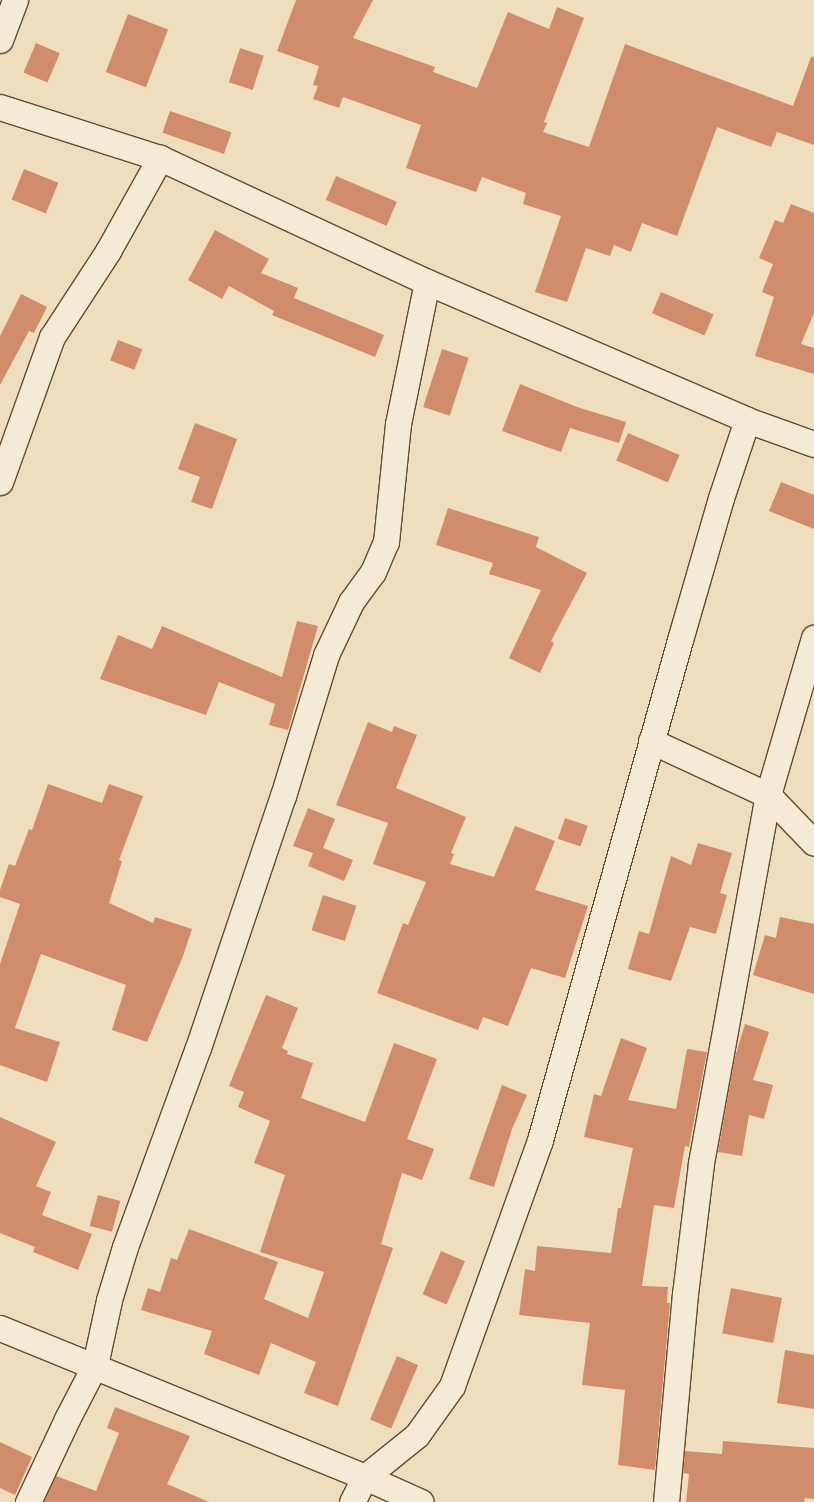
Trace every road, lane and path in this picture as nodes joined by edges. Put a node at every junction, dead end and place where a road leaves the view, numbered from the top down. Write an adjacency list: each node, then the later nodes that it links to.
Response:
1 (15, 0): 2 (street)
2 (0, 40)
3 (0, 107): 4 (street)
4 (160, 158): 5 (street); 8 (street)
5 (427, 282): 6 (street); 14 (street)
6 (747, 420): 7 (street); 10 (street)
7 (814, 444)
8 (0, 482)
9 (814, 638): 11 (street)
10 (651, 741): 11 (street); 15 (street)
11 (768, 795): 12 (street); 19 (street)
12 (814, 843)
13 (0, 1328): 14 (street)
14 (95, 1365): 15 (street); 16 (street)
15 (365, 1477): 17 (street); 18 (street)
16 (28, 1502)
17 (352, 1502)
18 (420, 1502)
19 (666, 1502)

